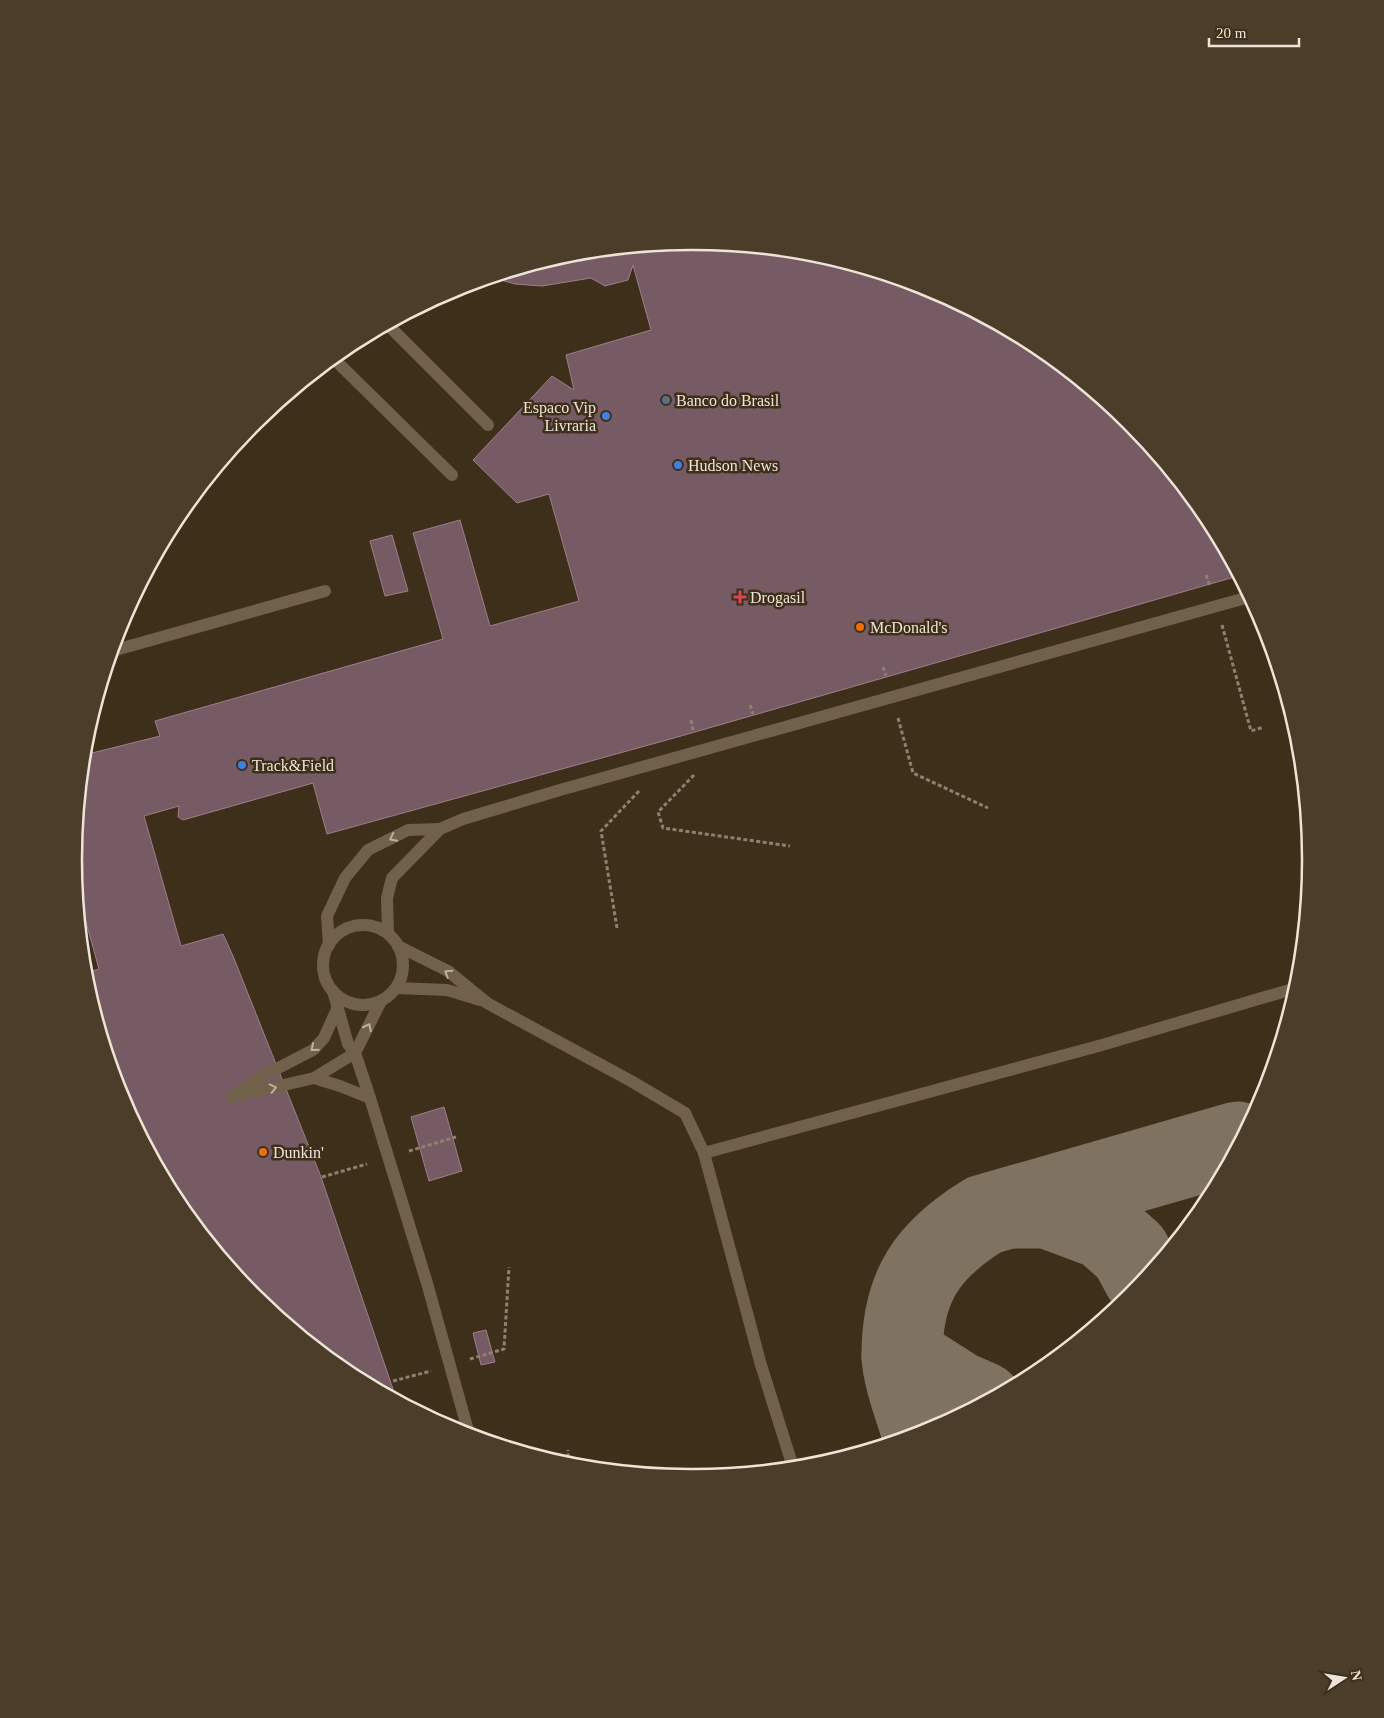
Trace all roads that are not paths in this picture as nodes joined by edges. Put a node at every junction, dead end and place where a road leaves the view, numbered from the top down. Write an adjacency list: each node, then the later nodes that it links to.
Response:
1 (392, 329): 3 (lane)
2 (338, 363): 4 (lane)
3 (488, 425)
4 (452, 475)
5 (325, 591): 7 (lane)
6 (1243, 599): 8 (lane)
7 (121, 648)
8 (440, 829): 9 (lane); 10 (lane, one-way to 10)
9 (388, 933): 10 (lane); 11 (lane)
10 (329, 945): 13 (lane)
11 (398, 946): 12 (lane); 16 (lane, one-way to 11)
12 (396, 988): 15 (lane); 16 (lane)
13 (333, 991): 15 (lane); 17 (lane)
14 (1287, 991): 21 (lane)
15 (381, 1001): 18 (lane, one-way to 15)
16 (487, 1002): 21 (lane)
17 (338, 1007): 18 (lane); 19 (lane, one-way to 19)
18 (355, 1053): 19 (lane); 20 (lane)
19 (314, 1078): 20 (lane)
20 (370, 1098): 22 (lane)
21 (704, 1153): 23 (lane)
22 (466, 1425)
23 (791, 1460)

